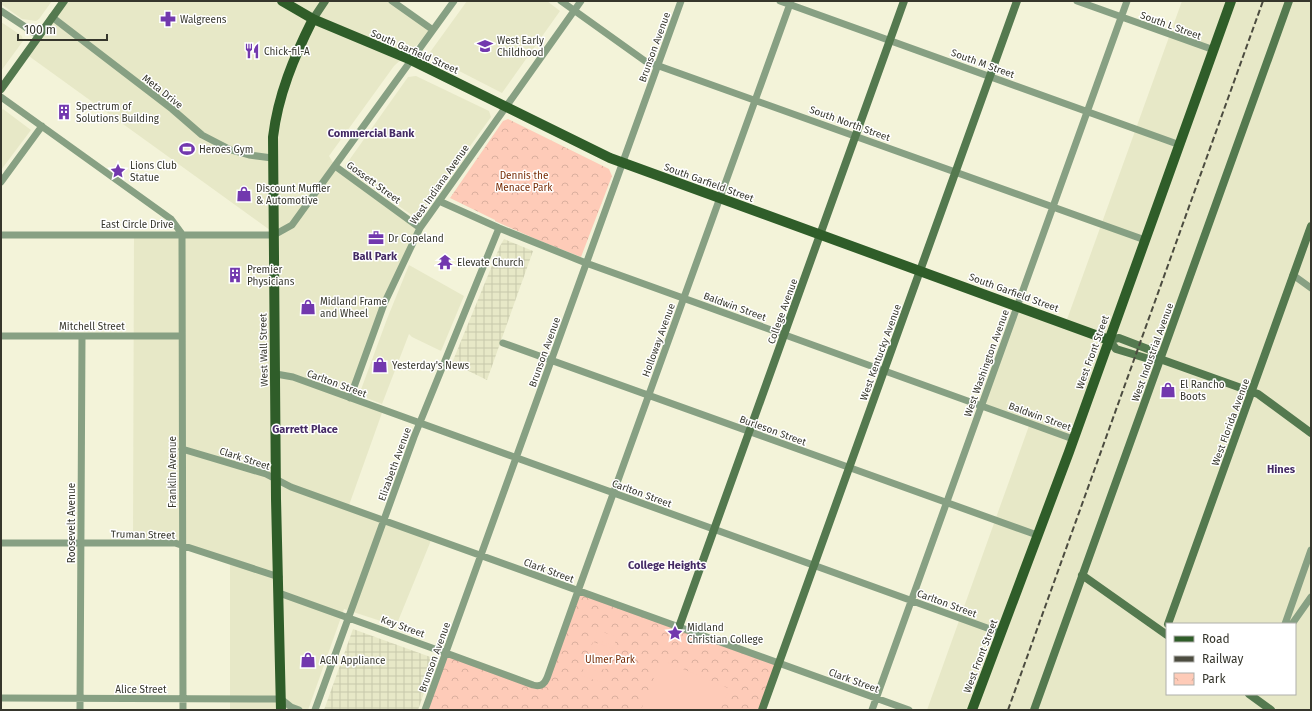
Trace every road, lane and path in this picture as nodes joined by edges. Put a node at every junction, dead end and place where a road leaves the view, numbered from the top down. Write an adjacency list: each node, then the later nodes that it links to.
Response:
1 (64, 1): 19 (street)
2 (282, 1): 21 (main road, South Garfield Street)
3 (325, 1): 21 (street, West Wall Street)
4 (392, 1): 22 (street)
5 (454, 1): 22 (street)
6 (562, 1): 17 (street, South North Street)
7 (581, 1): 17 (street, West Indiana Avenue)
8 (681, 1): 27 (street, Brunson Avenue)
9 (780, 1): 16 (street, South M Street)
10 (904, 1): 24 (street, College Avenue)
11 (1017, 1): 28 (street, West Kentucky Avenue)
12 (1077, 1): 20 (street, South L Street)
13 (1127, 1): 20 (street, West Washington Avenue)
14 (1231, 1): 25 (main road, West Front Street)
15 (1289, 1): 65 (street, West Industrial Avenue)
16 (790, 3): 24 (street, South M Street); 31 (street, Holloway Avenue)
17 (574, 10): 27 (street, South North Street); 32 (street, West Indiana Avenue)
18 (1, 11): 23 (street)
19 (52, 17): 23 (street); 37 (street, Meta Drive)
20 (1121, 17): 25 (street, South L Street); 33 (street, West Washington Avenue)
21 (313, 19): 26 (main road, South Garfield Street); 37 (main road, West Wall Street)
22 (433, 30): 26 (street)
23 (39, 36): 29 (street)
24 (890, 40): 28 (street, South M Street); 35 (street, College Avenue)
25 (1214, 50): 36 (main road, West Front Street)
26 (411, 60): 32 (main road, South Garfield Street); 39 (street)
27 (658, 65): 31 (street, South North Street); 38 (street, Brunson Avenue)
28 (990, 76): 33 (street, South M Street); 40 (street, West Kentucky Avenue)
29 (1, 89)
30 (1, 97): 34 (street)
31 (756, 100): 35 (street, South North Street); 42 (street, Holloway Avenue)
32 (506, 107): 38 (main road, South Garfield Street); 43 (street, West Indiana Avenue)
33 (1087, 112): 36 (street, South M Street); 44 (street, West Washington Avenue)
34 (42, 126): 41 (street); 48 (street)
35 (855, 136): 40 (street, South North Street); 51 (street, College Avenue)
36 (1180, 145): 52 (main road, West Front Street)
37 (272, 158): 49 (main road, West Wall Street)
38 (623, 162): 42 (main road, South Garfield Street); 53 (street, Brunson Avenue)
39 (335, 166): 46 (street, Gossett Street); 49 (street)
40 (956, 172): 44 (street, South North Street); 54 (street, West Kentucky Avenue)
41 (1, 182)
42 (720, 198): 51 (main road, South Garfield Street); 57 (street, Holloway Avenue)
43 (439, 201): 46 (street, West Indiana Avenue); 47 (street, Baldwin Street)
44 (1053, 207): 52 (street, South North Street); 58 (street, West Washington Avenue)
45 (1311, 226): 55 (street, West Florida Avenue)
46 (420, 228): 71 (street, West Indiana Avenue)
47 (498, 228): 53 (street, Baldwin Street); 73 (street, Elizabeth Avenue)
48 (182, 234): 49 (street, East Circle Drive); 50 (street, East Circle Drive); 62 (street, Franklin Avenue)
49 (274, 234): 68 (main road, West Wall Street)
50 (1, 235)
51 (820, 235): 54 (main road, South Garfield Street); 59 (street, College Avenue)
52 (1145, 240): 63 (main road, West Front Street)
53 (586, 263): 57 (street, Baldwin Street); 66 (street, Brunson Avenue)
54 (920, 271): 58 (main road, South Garfield Street); 67 (street, West Kentucky Avenue)
55 (1293, 275): 56 (street); 69 (street, West Florida Avenue)
56 (1311, 288)
57 (684, 298): 59 (street, Baldwin Street); 70 (street, Holloway Avenue)
58 (1017, 306): 63 (main road, South Garfield Street); 72 (street, West Washington Avenue)
59 (784, 334): 67 (street, Baldwin Street); 74 (street, College Avenue)
60 (1, 336): 61 (street, Mitchell Street)
61 (82, 336): 62 (street, Mitchell Street); 87 (street, Roosevelt Avenue)
62 (182, 336): 77 (street, Franklin Avenue)
63 (1109, 340): 65 (street, South Garfield Street); 76 (main road, West Front Street)
64 (503, 343): 66 (street, Burleson Street)
65 (1160, 359): 69 (street, South Garfield Street); 92 (street, West Industrial Avenue)
66 (552, 360): 70 (street, Burleson Street); 78 (street, Brunson Avenue)
67 (884, 370): 72 (street, Baldwin Street); 79 (street, West Kentucky Avenue)
68 (276, 374): 71 (street, Carlton Street); 80 (main road, West Wall Street)
69 (1252, 392): 75 (street, South Garfield Street); 99 (street, West Florida Avenue)
70 (649, 396): 74 (street, Burleson Street); 81 (street, Holloway Avenue)
71 (350, 398): 73 (street, Carlton Street)
72 (982, 405): 76 (street, Baldwin Street); 82 (street, West Washington Avenue)
73 (420, 423): 78 (street, Carlton Street); 83 (street, Elizabeth Avenue)
74 (749, 432): 79 (street, Burleson Street); 84 (street, College Avenue)
75 (1311, 433)
76 (1073, 438): 85 (main road, West Front Street)
77 (182, 449): 80 (street, Clark Street); 88 (street, Franklin Avenue)
78 (516, 458): 81 (street, Carlton Street); 90 (street, Brunson Avenue)
79 (849, 468): 82 (street, Burleson Street); 91 (street, West Kentucky Avenue)
80 (277, 480): 83 (street, Clark Street); 93 (main road, West Wall Street)
81 (614, 493): 84 (street, Carlton Street); 94 (street, Holloway Avenue)
82 (947, 503): 85 (street, Burleson Street); 97 (street, West Washington Avenue)
83 (384, 521): 90 (street, Clark Street); 98 (street, Elizabeth Avenue)
84 (714, 529): 91 (street, Carlton Street); 102 (street, College Avenue)
85 (1037, 536): 103 (main road, West Front Street)
86 (1, 543): 87 (street, Truman Street)
87 (81, 543): 88 (street, Truman Street); 110 (street, Roosevelt Avenue)
88 (182, 546): 93 (street, Truman Street); 112 (street, Franklin Avenue)
89 (1311, 550): 100 (street)
90 (481, 556): 94 (street, Clark Street); 105 (street, Brunson Avenue)
91 (814, 565): 97 (street, Carlton Street); 106 (street, West Kentucky Avenue)
92 (1082, 575): 104 (street); 124 (street, West Industrial Avenue)
93 (279, 577): 95 (main road, West Wall Street)
94 (578, 591): 102 (street, Clark Street); 107 (street, Holloway Avenue)
95 (279, 594): 98 (street, Key Street); 113 (main road, West Wall Street)
96 (1311, 597): 101 (street)
97 (911, 600): 103 (street, Carlton Street); 111 (street, West Washington Avenue)
98 (348, 618): 105 (street, Key Street); 118 (street, Elizabeth Avenue)
99 (1168, 623)
100 (1285, 623)
101 (1293, 623)
102 (679, 627): 106 (street, Clark Street)
103 (1001, 632): 123 (main road, West Front Street)
104 (1166, 632)
105 (446, 653): 107 (street, Key Street); 119 (street, Brunson Avenue)
106 (778, 663): 111 (street, Clark Street); 120 (street, West Kentucky Avenue)
107 (542, 685)
108 (1250, 695): 125 (street)
109 (1, 698): 110 (street, Alice Street)
110 (80, 698): 112 (street, Alice Street); 114 (street, Roosevelt Avenue)
111 (876, 698): 121 (street, West Washington Avenue); 122 (street, Clark Street)
112 (183, 699): 113 (street, Alice Street); 115 (street, Franklin Avenue)
113 (281, 699): 116 (main road, West Wall Street); 117 (street)
114 (80, 710)
115 (182, 710)
116 (281, 710)
117 (299, 710)
118 (316, 710)
119 (425, 710)
120 (762, 710)
121 (872, 710)
122 (909, 710)
123 (972, 710)
124 (1034, 710)
125 (1271, 710)

